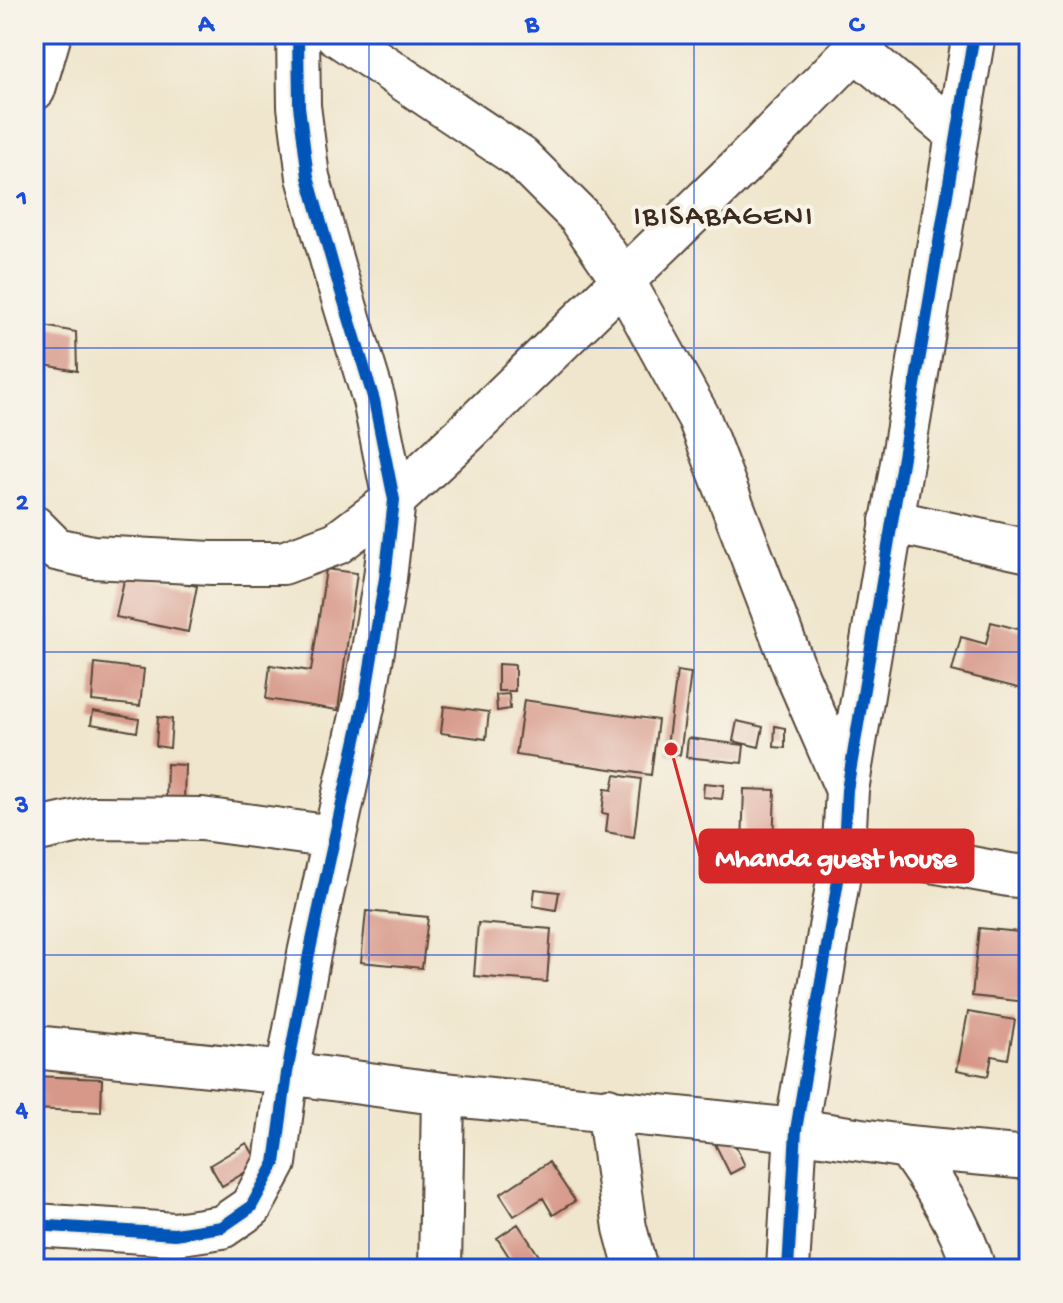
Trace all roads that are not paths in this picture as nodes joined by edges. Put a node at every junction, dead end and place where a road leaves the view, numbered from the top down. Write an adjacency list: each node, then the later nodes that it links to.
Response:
1 (50, 34): 6 (street)
2 (298, 34): 9 (street)
3 (336, 34): 8 (street)
4 (974, 34): 7 (street)
5 (863, 42): 7 (street); 8 (street)
6 (34, 89)
7 (957, 134): 10 (street)
8 (623, 280): 9 (street); 13 (street)
9 (394, 500): 11 (street); 15 (street)
10 (891, 521): 12 (street); 13 (street)
11 (34, 527)
12 (1029, 551)
13 (847, 790): 16 (street)
14 (34, 831): 15 (street)
15 (333, 837): 19 (street)
16 (844, 845): 17 (street); 22 (street)
17 (1029, 877)
18 (34, 1047): 19 (street)
19 (287, 1073): 20 (street); 25 (street)
20 (443, 1094): 21 (street); 26 (street)
21 (608, 1109): 22 (street); 27 (street)
22 (796, 1130): 23 (street); 28 (street)
23 (908, 1147): 24 (street); 29 (street)
24 (1029, 1158)
25 (34, 1225)
26 (440, 1269)
27 (636, 1269)
28 (788, 1269)
29 (974, 1269)

